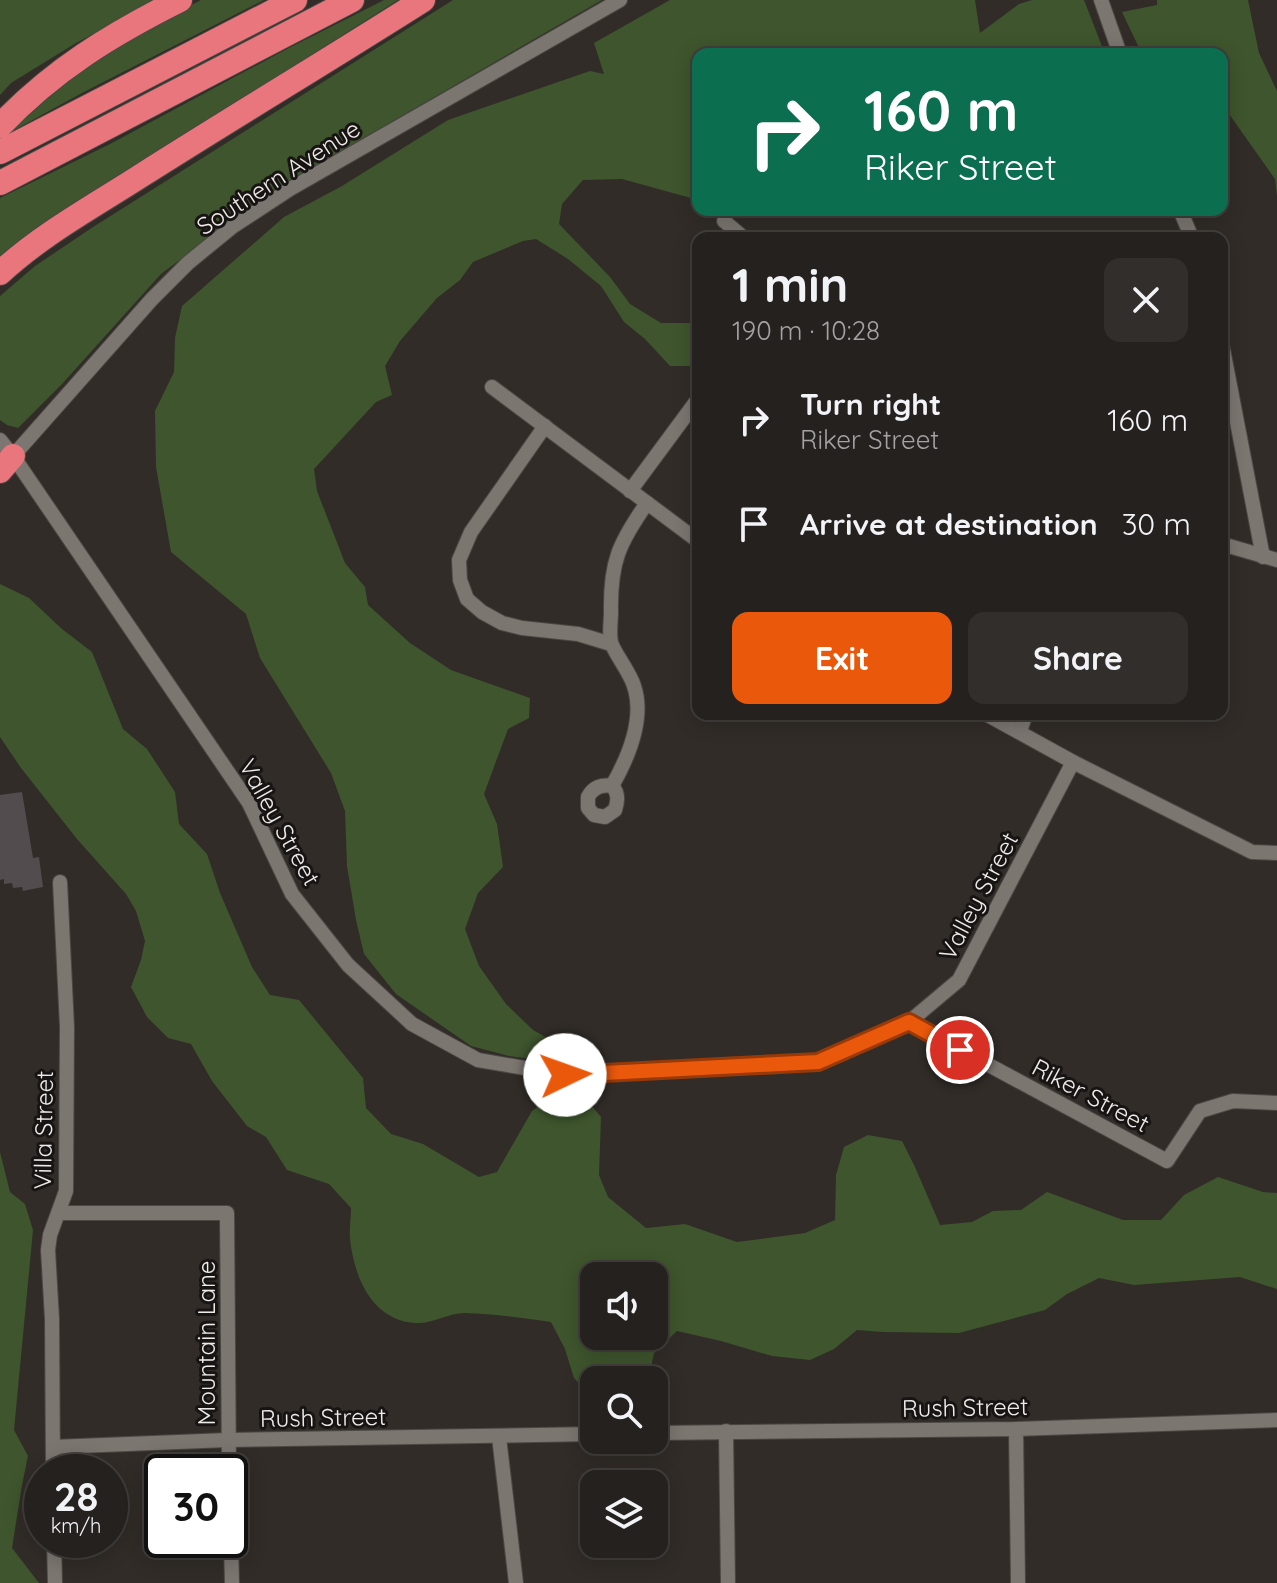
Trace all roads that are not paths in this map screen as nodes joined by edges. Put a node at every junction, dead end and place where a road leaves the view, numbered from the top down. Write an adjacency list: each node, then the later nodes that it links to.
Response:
1 (180, 0): 8 (highway)
2 (295, 0): 9 (highway)
3 (352, 0): 10 (highway)
4 (423, 0): 13 (highway)
5 (620, 0): 18 (street, Southern Avenue)
6 (1101, 0): 7 (street)
7 (1118, 48)
8 (0, 126)
9 (0, 152)
10 (0, 183)
11 (724, 221): 12 (street)
12 (737, 232)
13 (0, 273)
14 (1228, 371): 23 (street)
15 (492, 387): 17 (street)
16 (692, 407): 19 (street)
17 (545, 426): 19 (street); 24 (street)
18 (4, 456): 32 (street, Valley Street)
19 (630, 491): 20 (street)
20 (647, 503): 21 (street); 24 (street)
21 (692, 537)
22 (1228, 546): 23 (street)
23 (1270, 558)
24 (611, 644): 29 (street)
25 (998, 720): 27 (street)
26 (1024, 720): 27 (street)
27 (1020, 731): 28 (street)
28 (1073, 762): 30 (street); 32 (street, Valley Street)
29 (612, 786)
30 (1277, 853)
31 (60, 882): 34 (street, Villa Street)
32 (909, 1022): 33 (street, Riker Street)
33 (1277, 1103)
34 (59, 1213): 41 (street, Mountain Lane); 42 (street, Villa Street)
35 (1277, 1420): 36 (street, Rush Street)
36 (1016, 1429): 37 (street, Rush Street); 51 (street)
37 (726, 1431): 38 (street, Rush Street); 50 (street)
38 (668, 1433)
39 (580, 1434): 40 (street, Rush Street)
40 (499, 1437): 41 (street, Rush Street); 49 (street)
41 (228, 1440): 42 (street, Rush Street); 44 (street, Mountain Lane)
42 (53, 1447): 43 (street, Villa Street)
43 (53, 1454)
44 (228, 1454)
45 (54, 1558): 47 (street)
46 (231, 1558): 48 (street)
47 (55, 1583)
48 (232, 1583)
49 (516, 1583)
50 (728, 1583)
51 (1018, 1583)

